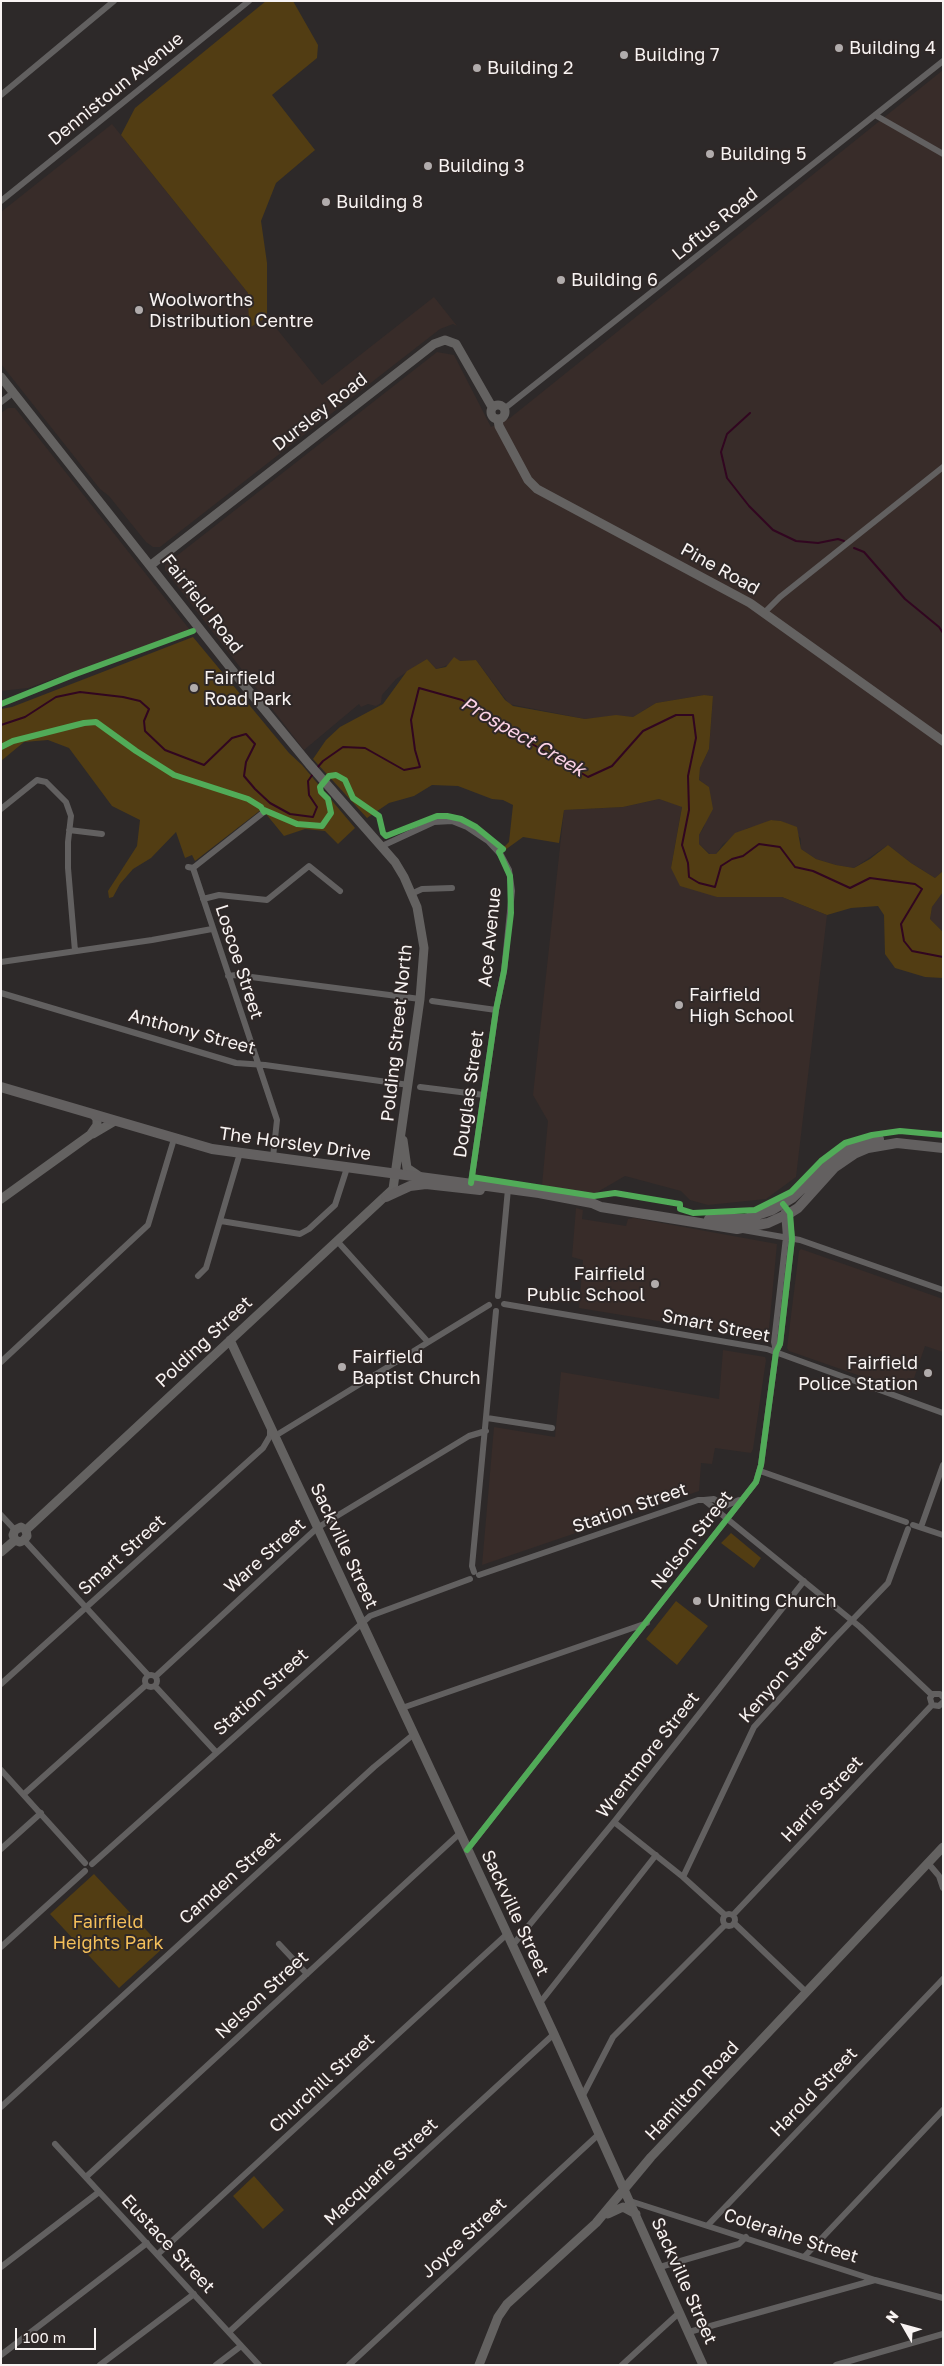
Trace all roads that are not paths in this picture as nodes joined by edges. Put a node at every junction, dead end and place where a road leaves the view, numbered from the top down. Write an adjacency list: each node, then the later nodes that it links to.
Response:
1 (114, 1): 4 (street)
2 (250, 1): 7 (street, Dennistoun Avenue)
3 (943, 61): 5 (street, Loftus Road)
4 (1, 95)
5 (875, 115): 6 (street); 12 (street, Loftus Road)
6 (943, 154)
7 (1, 201)
8 (1, 376): 9 (main road, Fairfield Road)
9 (14, 392): 10 (street); 15 (main road, Fairfield Road)
10 (1, 402)
11 (492, 407): 12 (main road); 13 (main road); 15 (main road, Dursley Road)
12 (504, 409): 13 (main road)
13 (498, 420): 16 (main road, Pine Road)
14 (943, 467): 16 (street)
15 (151, 565): 22 (main road, Fairfield Road)
16 (765, 612): 17 (main road, Pine Road)
17 (943, 741)
18 (1, 809): 20 (street)
19 (264, 812): 26 (street, Loscoe Street)
20 (70, 830): 21 (street); 28 (street)
21 (102, 834)
22 (382, 846): 25 (main road, Polding Street North); 34 (street, Ace Avenue)
23 (452, 888): 25 (street)
24 (340, 891): 26 (street)
25 (412, 894): 32 (main road, Polding Street North)
26 (203, 899): 27 (street, Loscoe Street)
27 (212, 929): 28 (street); 30 (street, Loscoe Street)
28 (75, 951): 29 (street)
29 (1, 962)
30 (228, 976): 32 (street); 35 (street, Loscoe Street)
31 (1, 993): 35 (street, Anthony Street)
32 (420, 999): 36 (main road, Polding Street North)
33 (432, 1001): 34 (street)
34 (496, 1010): 39 (street, Douglas Street)
35 (258, 1065): 36 (street, Anthony Street); 48 (street, Loscoe Street)
36 (409, 1085): 43 (main road, Polding Street North)
37 (420, 1086): 39 (street)
38 (1, 1087): 40 (main road, The Horsley Drive)
39 (484, 1095): 52 (street, Douglas Street)
40 (94, 1115): 41 (main road, The Horsley Drive); 42 (main road)
41 (115, 1121): 42 (main road); 44 (main road, The Horsley Drive)
42 (90, 1135): 55 (main road)
43 (402, 1136): 50 (main road, Polding Street North); 51 (main road)
44 (174, 1139): 47 (main road, The Horsley Drive); 73 (street)
45 (943, 1141): 58 (main road, The Horsley Drive)
46 (943, 1148): 59 (main road, The Horsley Drive)
47 (240, 1153): 48 (main road, The Horsley Drive); 60 (street)
48 (273, 1157): 49 (main road, The Horsley Drive)
49 (346, 1168): 50 (main road, The Horsley Drive); 60 (street)
50 (397, 1174): 51 (main road, The Horsley Drive); 56 (main road, Polding Street)
51 (420, 1176): 52 (main road, The Horsley Drive)
52 (471, 1183): 53 (main road, The Horsley Drive)
53 (490, 1186): 54 (main road, The Horsley Drive); 56 (main road)
54 (508, 1188): 57 (main road, The Horsley Drive); 66 (street)
55 (3, 1195)
56 (386, 1197): 63 (main road, Polding Street)
57 (592, 1202): 58 (main road, The Horsley Drive); 61 (main road, The Horsley Drive)
58 (783, 1204): 59 (street)
59 (787, 1214): 61 (main road, The Horsley Drive); 62 (street, Nelson Street)
60 (221, 1221): 64 (street)
61 (737, 1229): 62 (street)
62 (789, 1238): 65 (street); 72 (street, Nelson Street)
63 (338, 1242): 70 (main road, Polding Street); 71 (street)
64 (198, 1276)
65 (943, 1290)
66 (498, 1296): 67 (street); 68 (street)
67 (504, 1304): 69 (street); 72 (street, Smart Street)
68 (489, 1305): 69 (street); 71 (street)
69 (496, 1312): 75 (street)
70 (230, 1340): 76 (main road, Sackville Street); 92 (main road, Polding Street)
71 (428, 1342): 79 (street)
72 (776, 1352): 74 (street, Smart Street); 83 (street, Nelson Street)
73 (1, 1362)
74 (943, 1413)
75 (487, 1418): 77 (street); 78 (street)
76 (270, 1424): 79 (main road, Sackville Street); 80 (street)
77 (552, 1428)
78 (486, 1431): 90 (street, Ware Street); 96 (street)
79 (275, 1436): 81 (main road, Sackville Street)
80 (263, 1448): 81 (street); 98 (street, Smart Street)
81 (283, 1452): 90 (main road, Sackville Street)
82 (943, 1465): 89 (street)
83 (760, 1471): 84 (street, Nelson Street); 88 (street)
84 (745, 1497): 85 (street); 87 (street, Nelson Street)
85 (704, 1500): 87 (street, Station Street); 96 (street, Station Street)
86 (1, 1515): 91 (street)
87 (727, 1521): 97 (street, Station Street); 101 (street, Nelson Street)
88 (909, 1525): 89 (street); 99 (street, Kenyon Street)
89 (922, 1527): 93 (street)
90 (317, 1528): 100 (main road, Sackville Street); 103 (street, Ware Street)
91 (15, 1530): 92 (main road); 94 (main road)
92 (26, 1530): 94 (main road)
93 (943, 1535)
94 (20, 1540): 95 (main road); 98 (street)
95 (1, 1552)
96 (474, 1575): 100 (street, Station Street)
97 (804, 1582): 99 (street, Station Street); 116 (street, Wrentmore Street)
98 (86, 1608): 102 (street); 104 (street, Smart Street)
99 (851, 1621): 107 (street, Station Street); 126 (street, Kenyon Street)
100 (361, 1623): 110 (main road, Sackville Street); 112 (street, Station Street)
101 (647, 1623): 110 (street); 120 (street, Nelson Street)
102 (148, 1675): 103 (street); 105 (street)
103 (156, 1676): 106 (street)
104 (1, 1684)
105 (146, 1685): 106 (street); 114 (street)
106 (155, 1686): 112 (street)
107 (932, 1695): 108 (street); 109 (street)
108 (942, 1700): 109 (street)
109 (932, 1704): 129 (street, Harris Street)
110 (402, 1708): 111 (main road, Sackville Street)
111 (414, 1734): 117 (main road, Sackville Street); 142 (street, Camden Street)
112 (216, 1752): 124 (street, Station Street)
113 (1, 1770): 114 (street)
114 (24, 1794): 115 (street)
115 (41, 1814): 119 (street); 122 (street)
116 (614, 1822): 121 (street); 134 (street, Wrentmore Street)
117 (459, 1834): 120 (main road, Sackville Street); 136 (street, Nelson Street)
118 (943, 1847): 123 (main road, Hamilton Road)
119 (1, 1849)
120 (467, 1850): 132 (main road, Sackville Street)
121 (656, 1855): 126 (street); 139 (street)
122 (85, 1863): 124 (street); 125 (street)
123 (928, 1863): 127 (street); 138 (main road, Hamilton Road)
124 (92, 1864): 125 (street)
125 (85, 1870): 135 (street)
126 (683, 1878): 128 (street)
127 (943, 1888)
128 (725, 1915): 129 (street); 131 (street)
129 (733, 1915): 130 (street)
130 (734, 1923): 131 (street); 138 (street)
131 (725, 1925): 141 (street)
132 (506, 1934): 134 (main road, Sackville Street); 155 (street, Churchill Street)
133 (278, 1944): 136 (street)
134 (512, 1946): 139 (main road, Sackville Street)
135 (1, 1947)
136 (307, 1974): 146 (street, Nelson Street)
137 (943, 1979): 152 (street, Harold Street)
138 (806, 1992): 147 (main road, Hamilton Road)
139 (539, 2004): 140 (main road, Sackville Street)
140 (554, 2034): 141 (main road, Sackville Street); 163 (street, Macquarie Street)
141 (582, 2097): 144 (main road, Sackville Street)
142 (1, 2107)
143 (943, 2110): 156 (street)
144 (599, 2134): 147 (main road, Sackville Street); 171 (street, Joyce Street)
145 (55, 2144): 146 (street, Eustace Street)
146 (86, 2177): 148 (street, Eustace Street)
147 (625, 2189): 149 (main road, Sackville Street); 151 (main road, Hamilton Road)
148 (99, 2192): 154 (street, Eustace Street); 157 (street)
149 (630, 2201): 150 (main road, Sackville Street); 152 (street, Coleraine Street)
150 (636, 2214): 151 (main road); 158 (main road, Sackville Street)
151 (596, 2223): 172 (main road, Hamilton Road)
152 (708, 2225): 153 (street, Coleraine Street)
153 (746, 2237): 156 (street, Coleraine Street); 158 (street)
154 (147, 2243): 155 (street, Eustace Street); 167 (street)
155 (158, 2254): 160 (street, Eustace Street)
156 (805, 2256): 159 (street, Coleraine Street)
157 (2, 2266)
158 (660, 2267): 162 (main road, Sackville Street)
159 (875, 2280): 161 (street, Coleraine Street); 164 (street)
160 (194, 2294): 163 (street, Eustace Street); 168 (street)
161 (943, 2298)
162 (680, 2312): 164 (main road, Sackville Street); 173 (street)
163 (230, 2332): 166 (street, Eustace Street)
164 (689, 2332): 174 (main road, Sackville Street)
165 (943, 2334): 175 (street)
166 (241, 2346): 169 (street); 170 (street, Eustace Street)
167 (1, 2355)
168 (100, 2365)
169 (216, 2365)
170 (259, 2365)
171 (348, 2365)
172 (479, 2365)
173 (622, 2365)
174 (704, 2365)
175 (836, 2365)

